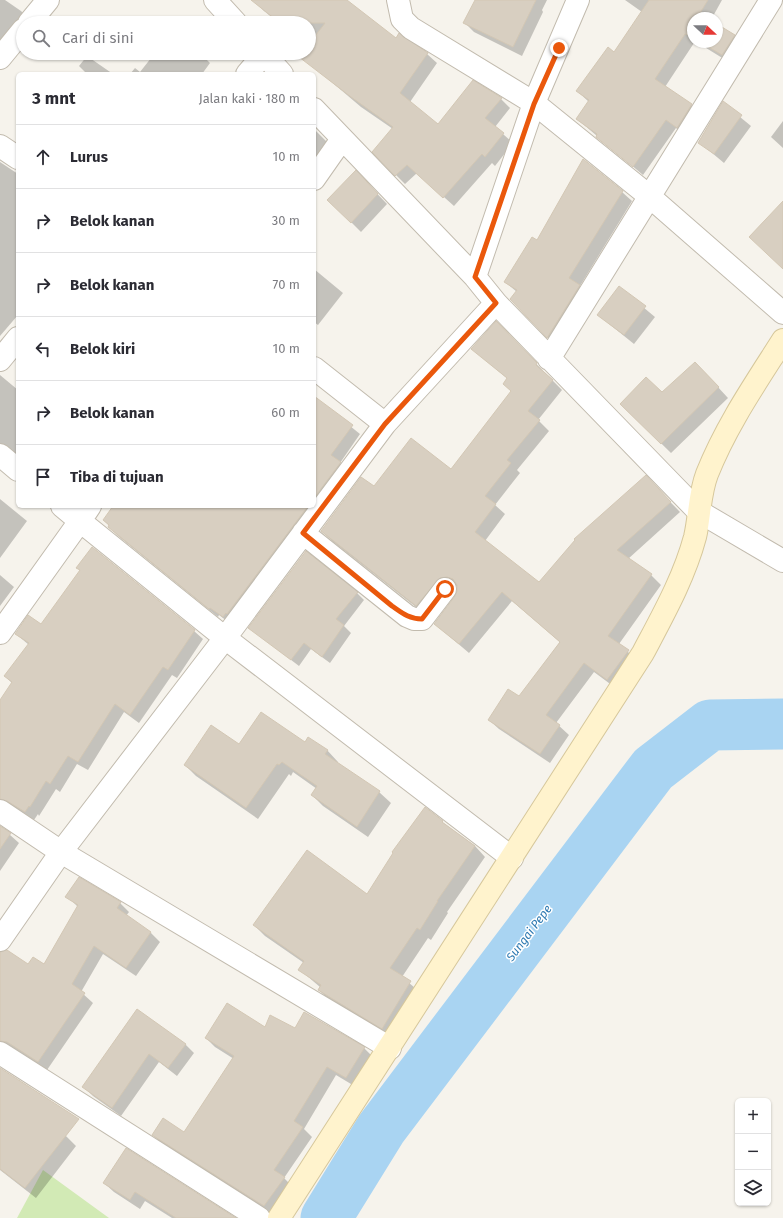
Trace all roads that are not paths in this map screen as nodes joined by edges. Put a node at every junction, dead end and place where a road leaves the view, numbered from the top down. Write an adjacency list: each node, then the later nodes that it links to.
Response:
1 (48, 0): 6 (street)
2 (215, 0): 7 (street)
3 (398, 0): 14 (street)
4 (578, 0): 14 (street)
5 (771, 0): 20 (street)
6 (35, 16)
7 (230, 16)
8 (16, 39): 9 (street)
9 (0, 58)
10 (259, 60): 12 (street)
11 (269, 60): 13 (street)
12 (249, 72)
13 (280, 72)
14 (534, 104): 20 (street); 21 (street)
15 (316, 111): 16 (street)
16 (342, 139): 19 (street); 21 (street)
17 (0, 146): 18 (street)
18 (16, 157)
19 (316, 176)
20 (649, 196): 23 (street); 26 (street)
21 (475, 277): 22 (street)
22 (496, 303): 26 (street); 29 (street)
23 (783, 313)
24 (16, 340): 27 (street)
25 (783, 340): 33 (main road)
26 (549, 359): 33 (street)
27 (0, 360)
28 (316, 370): 29 (street)
29 (385, 424): 35 (street)
30 (0, 455): 31 (street)
31 (16, 468)
32 (69, 508): 34 (street)
33 (698, 511): 36 (street); 42 (main road)
34 (85, 513): 38 (street); 39 (street)
35 (303, 533): 37 (street); 39 (street)
36 (783, 561)
37 (445, 589)
38 (0, 633)
39 (225, 638): 41 (street); 42 (street)
40 (0, 811): 41 (street)
41 (61, 852): 43 (street); 44 (street)
42 (512, 858): 44 (main road)
43 (0, 940)
44 (390, 1048): 47 (main road)
45 (0, 1053): 46 (street)
46 (259, 1218)
47 (279, 1218)

